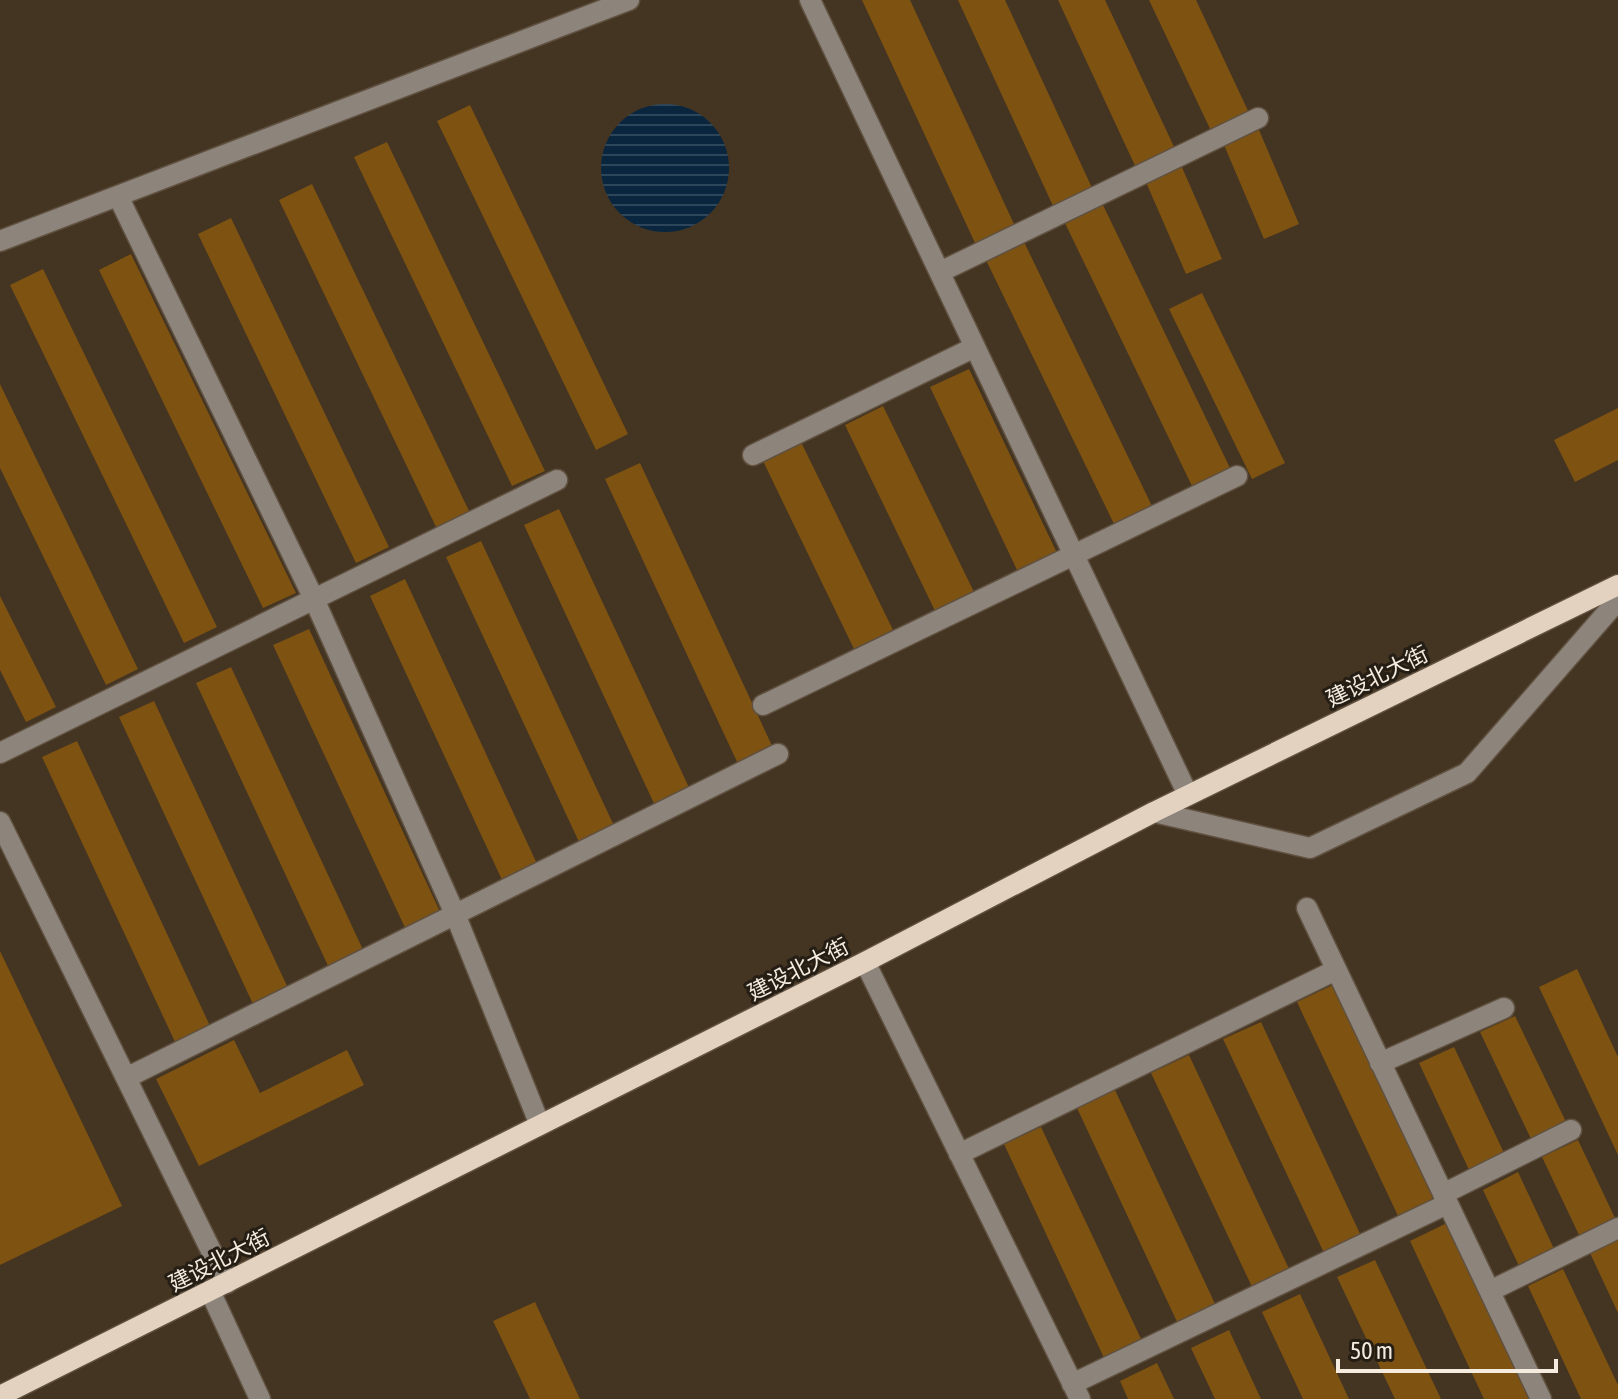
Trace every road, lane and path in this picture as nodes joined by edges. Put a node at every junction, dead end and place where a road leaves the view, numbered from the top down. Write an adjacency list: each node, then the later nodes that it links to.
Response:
1 (629, 0): 4 (street)
2 (810, 0): 6 (street)
3 (1258, 118): 6 (street)
4 (118, 196): 5 (street); 13 (street)
5 (0, 241)
6 (940, 272): 7 (street)
7 (975, 347): 8 (street); 11 (street)
8 (753, 455)
9 (1237, 476): 11 (street)
10 (557, 480): 13 (street)
11 (1074, 555): 15 (street); 18 (street)
12 (1618, 585): 18 (main road, 建设北大街)
13 (314, 599): 16 (street); 22 (street)
14 (1618, 600): 19 (street)
15 (763, 705)
16 (0, 753)
17 (778, 754): 22 (street)
18 (1188, 795): 19 (main road, 建设北大街)
19 (1154, 812): 23 (main road, 建设北大街)
20 (0, 822): 27 (street)
21 (1307, 908): 24 (street)
22 (455, 914): 27 (street); 28 (street)
23 (865, 962): 28 (main road, 建设北大街); 30 (street)
24 (1336, 970): 26 (street); 30 (street)
25 (1504, 1008): 26 (street)
26 (1380, 1063): 31 (street)
27 (126, 1078): 33 (street)
28 (540, 1125): 33 (main road, 建设北大街)
29 (1571, 1130): 31 (street)
30 (959, 1154): 35 (street)
31 (1445, 1199): 34 (street); 35 (street)
32 (1618, 1228): 34 (street)
33 (219, 1287): 36 (main road, 建设北大街); 37 (street)
34 (1490, 1291): 38 (street)
35 (1076, 1391)
36 (0, 1396)
37 (260, 1399)
38 (1541, 1399)

